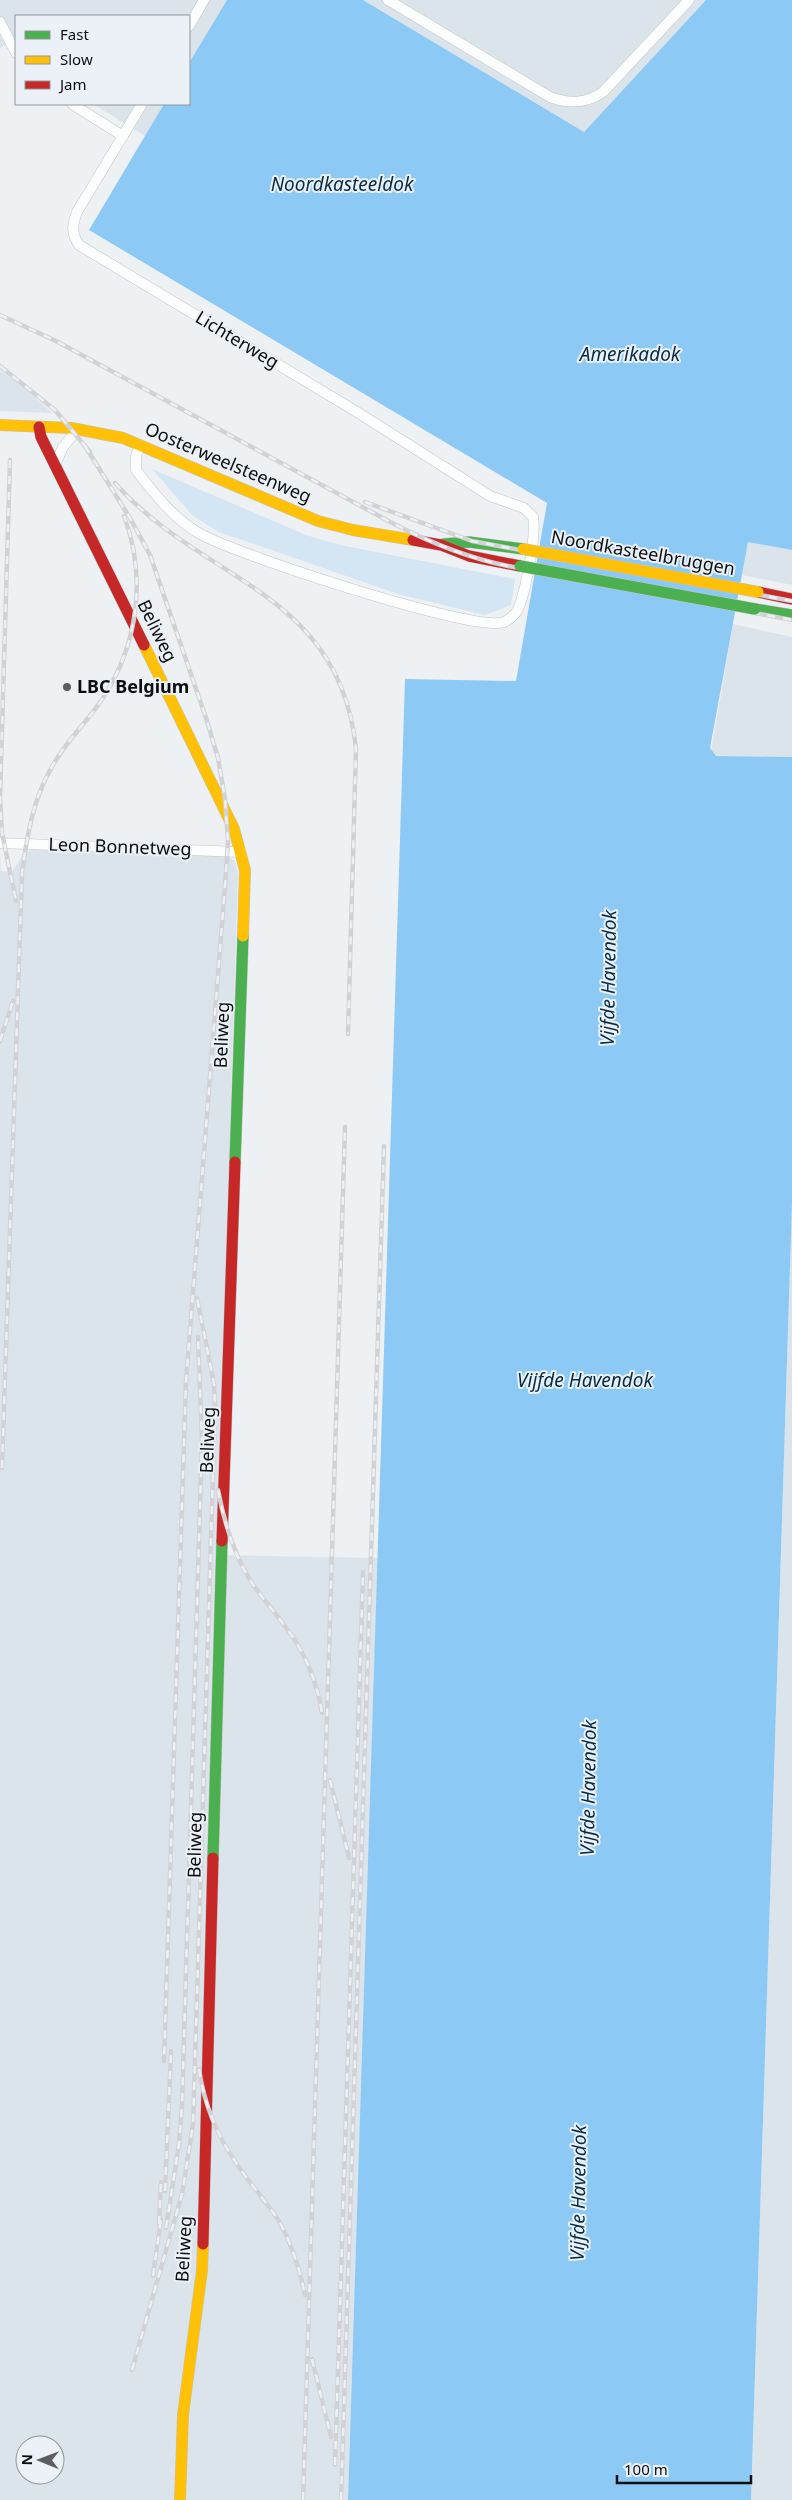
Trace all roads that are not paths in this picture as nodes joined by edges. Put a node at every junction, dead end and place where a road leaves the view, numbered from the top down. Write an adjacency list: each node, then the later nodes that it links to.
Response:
1 (204, 0): 5 (street)
2 (388, 0): 3 (street)
3 (689, 0)
4 (0, 22): 6 (street)
5 (190, 24)
6 (15, 51)
7 (74, 105): 9 (street)
8 (141, 105): 9 (street, Lichterweg)
9 (123, 136): 13 (street, Lichterweg)
10 (0, 425): 11 (street, Oosterweelsteenweg)
11 (39, 427): 12 (street, Oosterweelsteenweg); 14 (street, Beliweg)
12 (78, 429): 13 (street, Oosterweelsteenweg); 14 (street)
13 (140, 445): 15 (street, Oosterweelsteenweg)
14 (55, 465): 21 (street, Beliweg)
15 (440, 545): 16 (street, Oosterweelsteenweg); 17 (street, Oosterweelsteenweg)
16 (523, 549): 18 (street, Noordkasteelbruggen, bridge)
17 (520, 566): 19 (street, Noordkasteelbruggen, bridge)
18 (792, 599)
19 (792, 615)
20 (0, 843): 21 (street, Leon Bonnetweg)
21 (241, 852): 22 (street, Beliweg)
22 (180, 2500)

